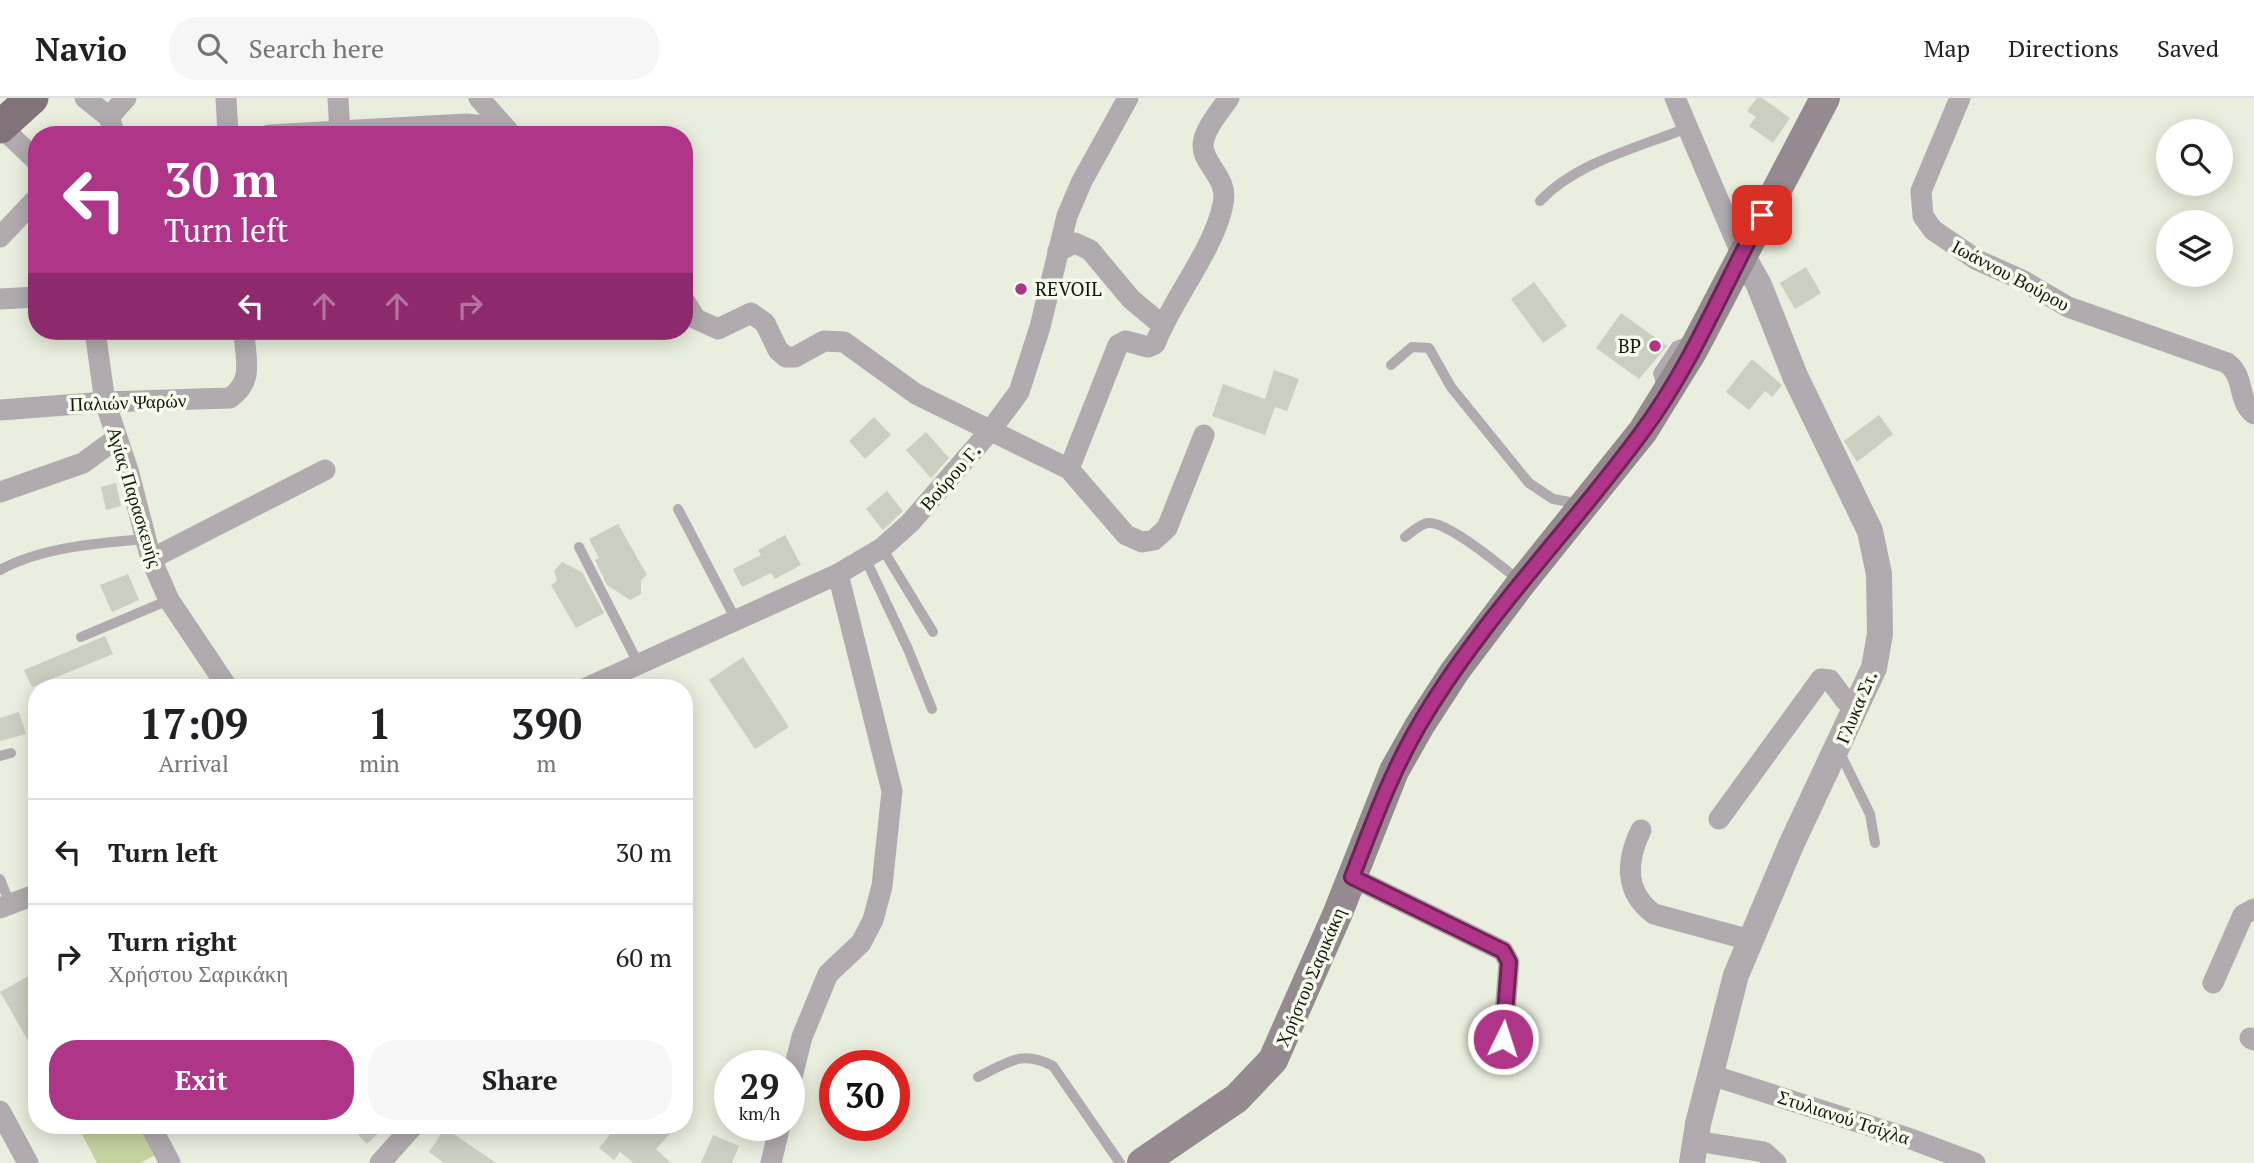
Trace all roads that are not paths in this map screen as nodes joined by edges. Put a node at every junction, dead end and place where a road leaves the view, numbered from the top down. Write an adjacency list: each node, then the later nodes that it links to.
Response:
1 (12, 98): 13 (main road)
2 (32, 98): 20 (main road)
3 (85, 98): 14 (street)
4 (126, 98): 14 (street)
5 (226, 98): 15 (street)
6 (338, 98): 16 (street)
7 (478, 98): 19 (street)
8 (1229, 98): 31 (street)
9 (1675, 98): 21 (street)
10 (1825, 98): 27 (main road, Χρήστου Σαρικάκη)
11 (1960, 98): 37 (street, Ιωάννου Βούρου)
12 (1125, 99): 26 (street, Βούρου Γ.)
13 (0, 110)
14 (112, 126)
15 (228, 126)
16 (340, 126)
17 (434, 126): 18 (street)
18 (485, 126)
19 (504, 126)
20 (0, 127): 22 (street)
21 (1687, 128): 23 (lane); 27 (street)
22 (28, 153)
23 (1539, 201)
24 (28, 207): 25 (street)
25 (0, 237)
26 (1058, 251): 31 (street); 38 (street, Βούρου Γ.)
27 (1741, 253): 44 (main road, Χρήστου Σαρικάκη); 60 (street, Γλυκα Στ.)
28 (28, 297): 29 (street)
29 (0, 299)
30 (693, 314): 38 (street)
31 (1162, 325): 41 (street)
32 (96, 340): 35 (street, Αγίας Παρασκευής)
33 (245, 340): 35 (street, Παλιών Ψαρών)
34 (1391, 365): 44 (lane)
35 (105, 402): 36 (street, Παλιών Ψαρών); 40 (street, Αγίας Παρασκευής)
36 (0, 410)
37 (2254, 414)
38 (990, 431): 41 (street); 49 (street, Βούρου Γ.)
39 (1205, 435): 41 (street)
40 (117, 438): 43 (street); 48 (street, Αγίας Παρασκευής)
41 (1069, 469)
42 (325, 470): 48 (street)
43 (0, 492)
44 (1584, 505): 52 (main road, Χρήστου Σαρικάκη)
45 (678, 509): 54 (lane)
46 (1405, 537): 52 (lane)
47 (579, 547): 57 (lane)
48 (148, 549): 50 (lane); 53 (street, Αγίας Παρασκευής)
49 (873, 553): 51 (street, Βούρου Γ.); 55 (lane); 61 (lane)
50 (0, 569)
51 (838, 574): 54 (street, Βούρου Γ.); 74 (street)
52 (1522, 582): 66 (main road, Χρήστου Σαρικάκη)
53 (169, 600): 56 (lane); 58 (street, Αγίας Παρασκευής)
54 (736, 620): 57 (street, Βούρου Γ.)
55 (933, 632)
56 (81, 636)
57 (638, 663): 59 (street, Βούρου Γ.)
58 (222, 679)
59 (614, 679)
60 (1856, 708): 62 (street, Γλυκα Στ.); 63 (street)
61 (932, 709)
62 (1838, 750): 65 (lane); 71 (street, Γλυκα Στ.)
63 (1719, 819)
64 (1641, 830): 71 (street)
65 (1875, 843)
66 (1352, 877): 73 (street); 87 (main road, Χρήστου Σαρικάκη)
67 (0, 879): 69 (lane)
68 (28, 897): 69 (street)
69 (5, 906)
70 (2254, 909): 72 (street)
71 (1750, 940): 75 (street, Γλυκα Στ.)
72 (2213, 983)
73 (1503, 1039)
74 (799, 1050)
75 (1711, 1075): 81 (street, Γλυκα Στ.); 89 (street, Στυλιανού Τσίχλα)
76 (978, 1077): 86 (lane)
77 (0, 1111): 83 (street)
78 (154, 1134): 82 (street)
79 (406, 1134): 84 (street)
80 (776, 1141): 85 (street)
81 (1694, 1152): 88 (street)
82 (165, 1162)
83 (28, 1163)
84 (380, 1163)
85 (771, 1163)
86 (1120, 1163)
87 (1142, 1163)
88 (1776, 1163)
89 (1975, 1163)

